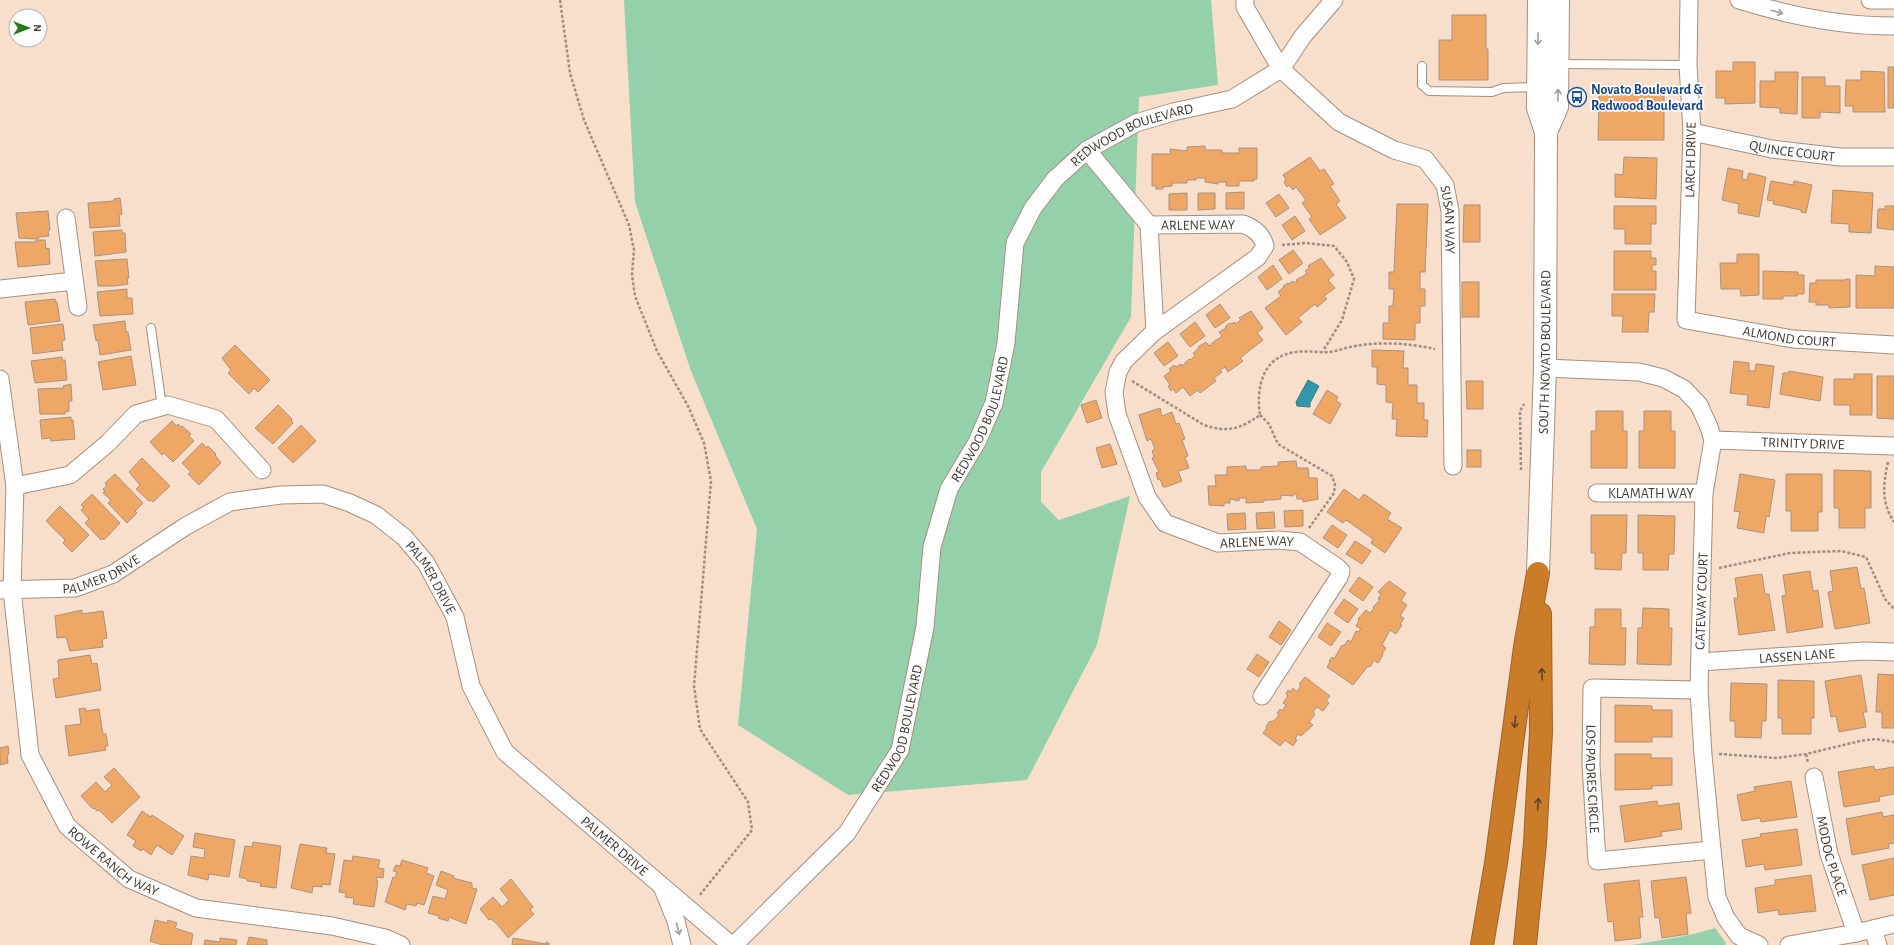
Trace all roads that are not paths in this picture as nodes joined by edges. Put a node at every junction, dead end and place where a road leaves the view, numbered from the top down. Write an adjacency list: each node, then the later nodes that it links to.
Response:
1 (1245, 0): 13 (street, SUSAN WAY)
2 (1334, 0): 13 (street, REDWOOD BOULEVARD)
3 (1539, 0): 14 (main road, SOUTH NOVATO BOULEVARD, one-way to 14)
4 (1558, 0): 10 (main road, SOUTH NOVATO BOULEVARD)
5 (1689, 0): 11 (street, LARCH DRIVE)
6 (1739, 0): 9 (street, one-way to 9)
7 (1870, 0): 8 (street)
8 (1894, 0)
9 (1894, 26)
10 (1558, 64): 11 (lane); 15 (main road, SOUTH NOVATO BOULEVARD, one-way to 10)
11 (1688, 65): 16 (street, LARCH DRIVE)
12 (1422, 66): 14 (lane)
13 (1281, 69): 17 (street, REDWOOD BOULEVARD); 34 (street, SUSAN WAY)
14 (1538, 87): 15 (main road, SOUTH NOVATO BOULEVARD)
15 (1546, 132): 28 (main road, SOUTH NOVATO BOULEVARD)
16 (1692, 132): 18 (street, QUINCE COURT); 24 (street, LARCH DRIVE)
17 (1087, 150): 20 (street, ARLENE WAY); 57 (street, REDWOOD BOULEVARD)
18 (1894, 157)
19 (66, 218): 21 (street)
20 (1149, 225): 26 (street, ARLENE WAY); 26 (street, ARLENE WAY)
21 (74, 281): 22 (street); 23 (street)
22 (0, 289)
23 (78, 307)
24 (1686, 320): 27 (street, ALMOND COURT)
25 (152, 328): 30 (lane)
26 (1155, 331): 44 (street, ARLENE WAY)
27 (1894, 345)
28 (1545, 368): 31 (street); 39 (main road, SOUTH NOVATO BOULEVARD)
29 (0, 379): 33 (street, ROWE RANCH WAY)
30 (162, 407): 35 (street); 36 (street)
31 (1713, 440): 32 (street, TRINITY DRIVE); 38 (street, GATEWAY COURT)
32 (1891, 446)
33 (5, 454): 36 (street, ROWE RANCH WAY)
34 (1453, 466)
35 (262, 470)
36 (15, 486): 40 (street, ROWE RANCH WAY)
37 (1597, 493): 38 (street, KLAMATH WAY)
38 (1704, 493): 42 (street, GATEWAY COURT)
39 (1538, 573): 45 (highway, one-way to 45); 47 (highway, one-way to 39)
40 (6, 590): 49 (street, PALMER DRIVE); 54 (street, ROWE RANCH WAY)
41 (1894, 652): 42 (street, LASSEN LANE)
42 (1700, 662): 43 (street, GATEWAY COURT)
43 (1699, 690): 48 (street, GATEWAY COURT); 48 (street, LOS PADRES CIRCLE)
44 (1262, 696)
45 (1512, 746): 58 (highway); 59 (highway)
46 (1814, 777): 52 (street, MODOC PLACE)
47 (1535, 843): 60 (highway); 61 (highway)
48 (1712, 850): 53 (street, GATEWAY COURT)
49 (662, 887): 55 (street, one-way to 55); 56 (street, PALMER DRIVE)
50 (1894, 924): 51 (street)
51 (1873, 929): 52 (street); 64 (street)
52 (1856, 933): 63 (street)
53 (1736, 940): 62 (street, GATEWAY COURT)
54 (401, 945)
55 (682, 945)
56 (731, 945)
57 (734, 945)
58 (1482, 945)
59 (1498, 945)
60 (1525, 945)
61 (1540, 945)
62 (1759, 945)
63 (1789, 945)
64 (1878, 945)

